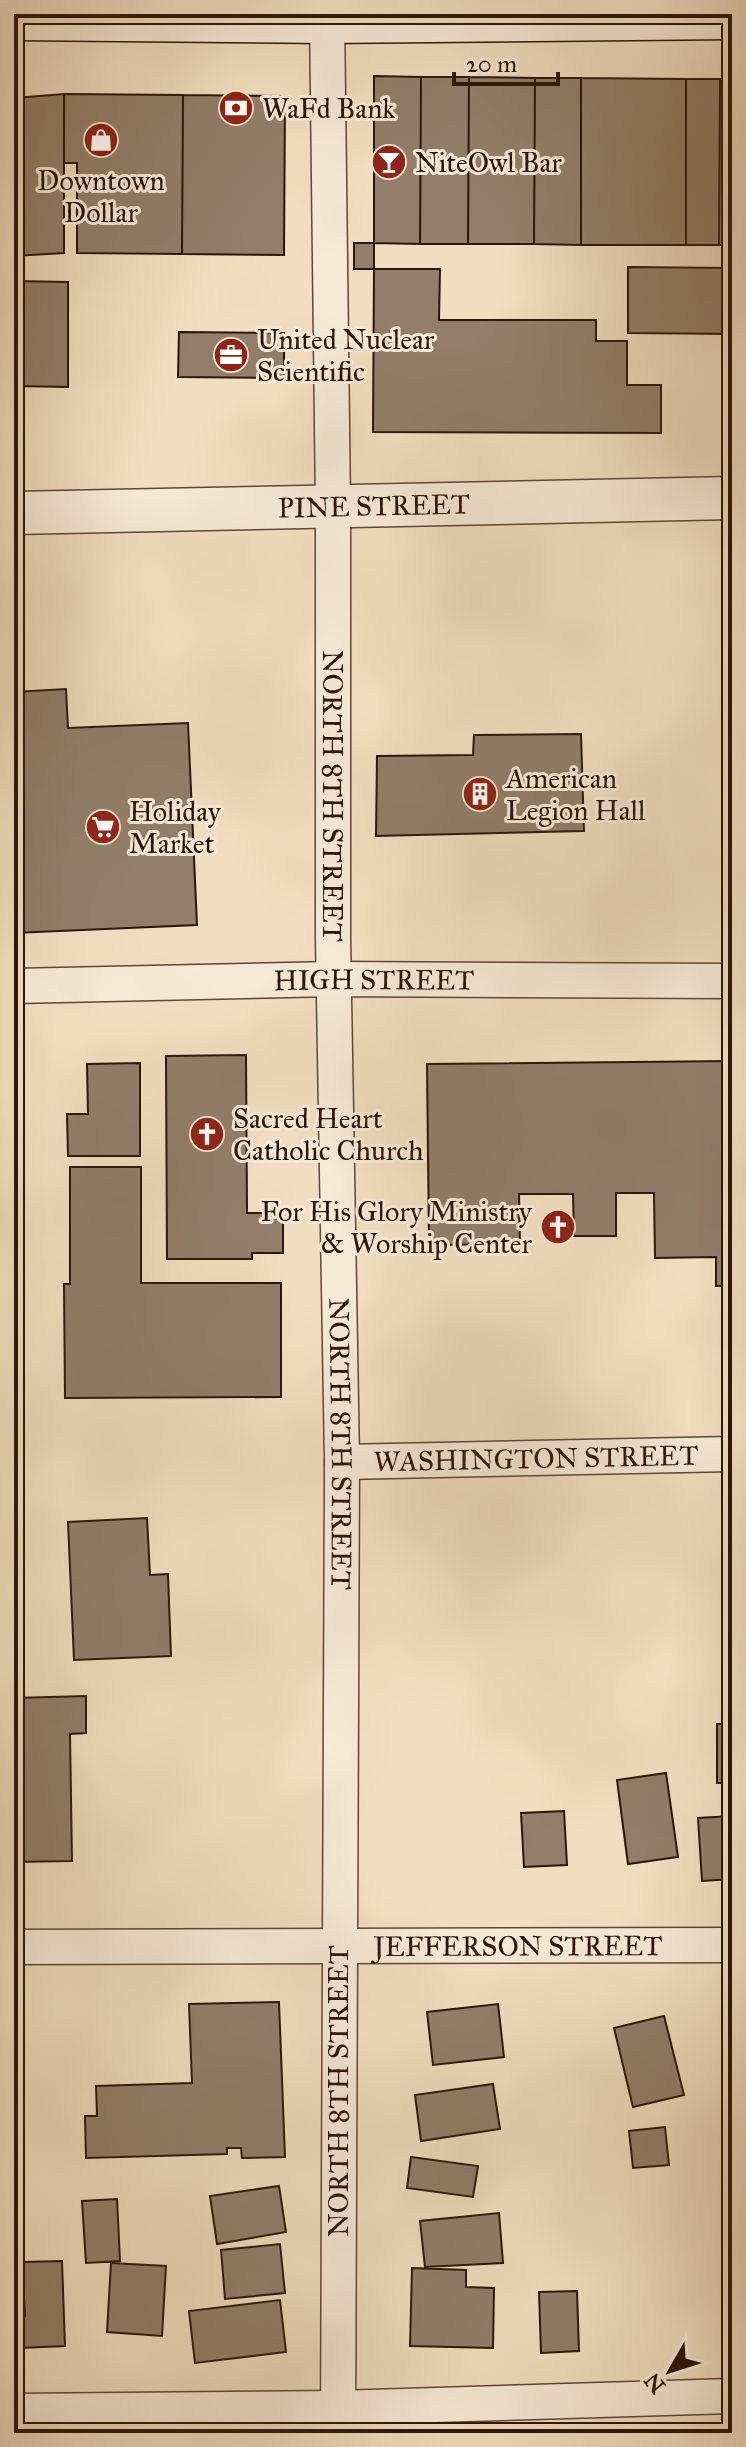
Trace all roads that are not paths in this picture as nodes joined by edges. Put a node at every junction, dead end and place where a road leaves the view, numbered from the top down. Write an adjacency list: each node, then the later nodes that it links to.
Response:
1 (732, 17): 3 (main road)
2 (14, 18): 3 (main road)
3 (327, 18): 5 (street, NORTH 8TH STREET)
4 (732, 498): 5 (street, PINE STREET)
5 (333, 507): 6 (street, PINE STREET); 7 (street, NORTH 8TH STREET)
6 (14, 513)
7 (333, 979): 8 (street, HIGH STREET); 9 (street, HIGH STREET); 11 (street, NORTH 8TH STREET)
8 (732, 981)
9 (14, 986)
10 (732, 1454): 11 (street, WASHINGTON STREET)
11 (342, 1462): 14 (street, NORTH 8TH STREET)
12 (732, 1945): 14 (street, JEFFERSON STREET)
13 (14, 1947): 14 (street, JEFFERSON STREET)
14 (338, 1947): 17 (street, NORTH 8TH STREET)
15 (732, 2396): 17 (street)
16 (14, 2411): 17 (street)
17 (338, 2421)

